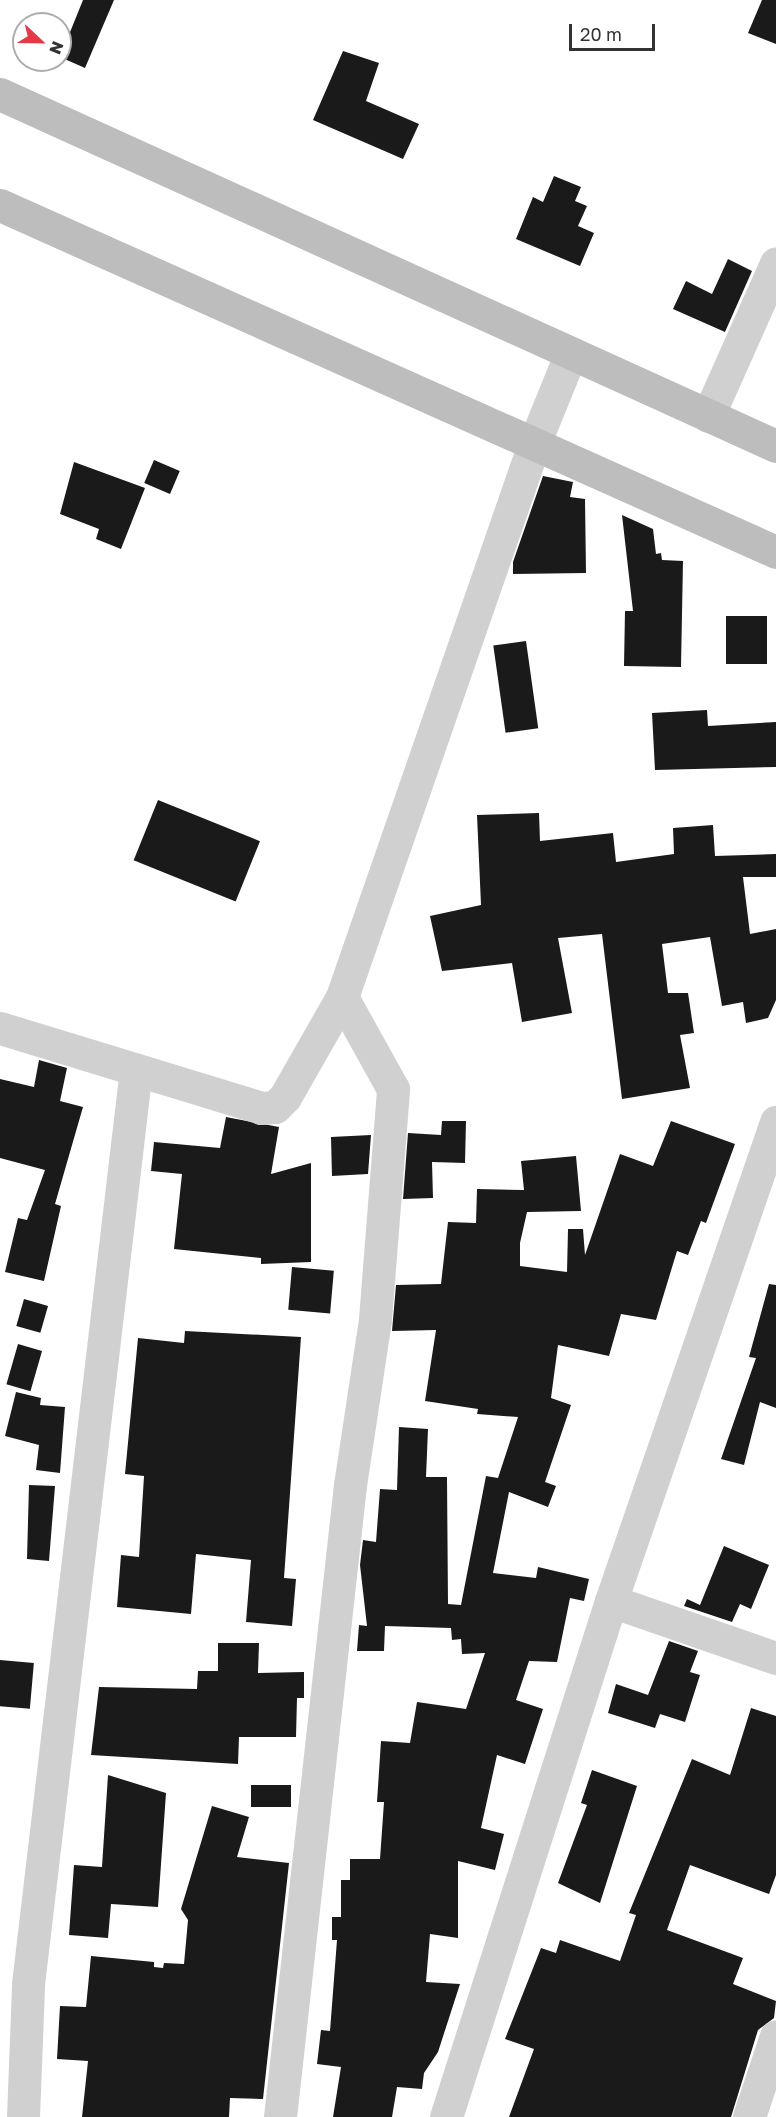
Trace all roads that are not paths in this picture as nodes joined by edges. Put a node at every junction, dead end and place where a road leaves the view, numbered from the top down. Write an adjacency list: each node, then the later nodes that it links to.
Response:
1 (0, 94): 4 (main road)
2 (0, 205): 6 (main road)
3 (776, 263): 5 (street)
4 (571, 353): 5 (main road); 6 (street)
5 (708, 416): 7 (main road)
6 (534, 444): 8 (main road); 9 (street)
7 (776, 446)
8 (776, 552)
9 (342, 997): 11 (street); 17 (street)
10 (0, 1028): 11 (street)
11 (136, 1069): 16 (street)
12 (776, 1122): 13 (street)
13 (610, 1601): 14 (street); 18 (street)
14 (776, 1658)
15 (776, 2036): 19 (street)
16 (23, 2117)
17 (280, 2117)
18 (446, 2117)
19 (749, 2117)

